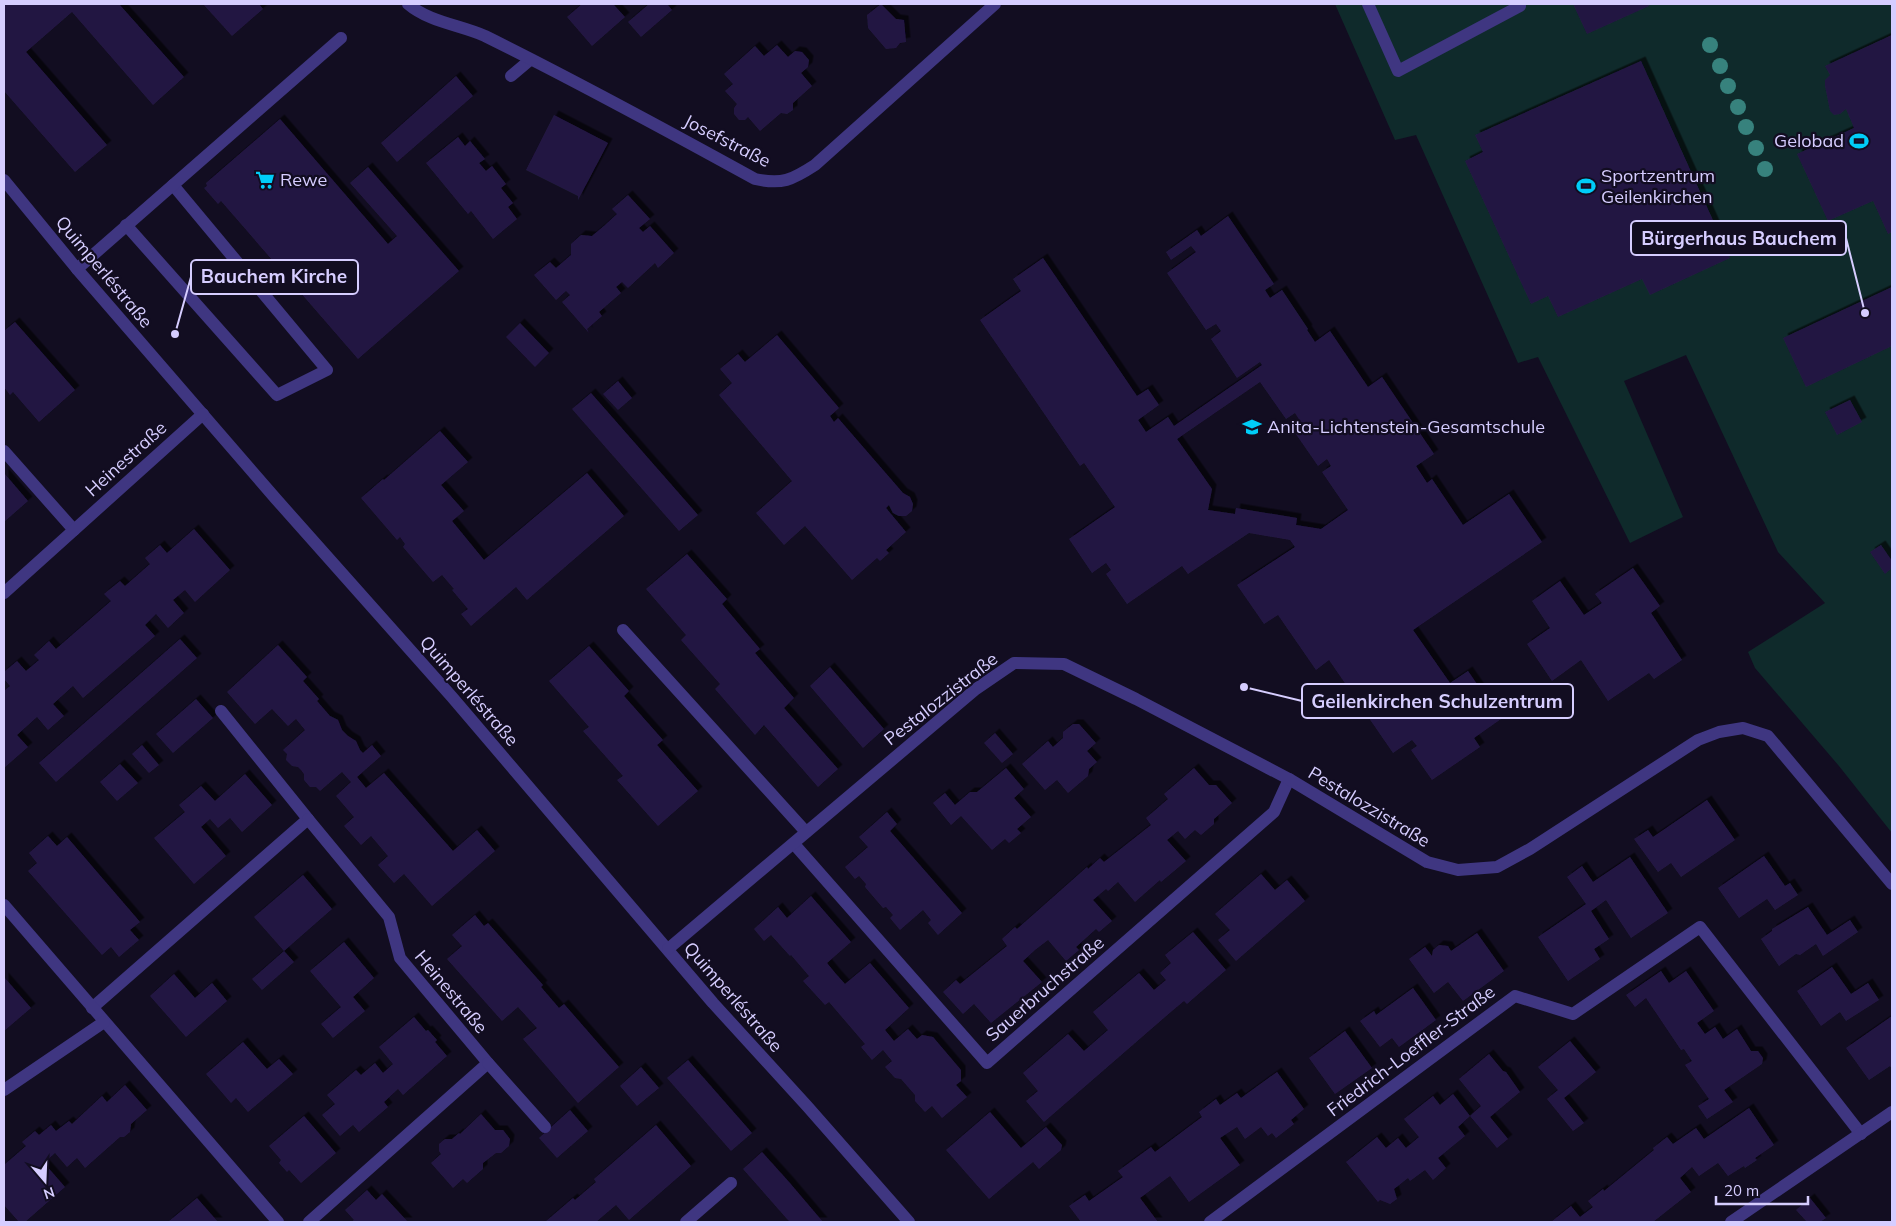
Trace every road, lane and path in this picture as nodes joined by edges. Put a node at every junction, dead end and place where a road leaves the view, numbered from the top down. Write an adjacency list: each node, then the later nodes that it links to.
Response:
1 (408, 4): 6 (street, Josefstraße)
2 (995, 4): 6 (street, Josefstraße)
3 (1368, 4): 4 (street)
4 (1519, 4)
5 (342, 38): 9 (street)
6 (530, 60): 7 (street)
7 (511, 76)
8 (4, 180): 11 (street, Quimperléstraße)
9 (173, 185): 10 (street); 10 (street)
10 (126, 225): 11 (street)
11 (77, 269): 12 (street, Quimperléstraße)
12 (203, 414): 14 (street, Heinestraße); 24 (street, Quimperléstraße)
13 (4, 451): 14 (street)
14 (74, 530): 15 (street, Heinestraße)
15 (4, 593)
16 (623, 630): 20 (street)
17 (221, 711): 19 (street, Heinestraße)
18 (1289, 779): 20 (street, Pestalozzistraße); 21 (street, Sauerbruchstraße); 22 (street, Pestalozzistraße)
19 (308, 819): 25 (street); 27 (street, Heinestraße)
20 (806, 832): 21 (street, Pestalozzistraße)
21 (794, 844): 24 (street, Pestalozzistraße)
22 (1892, 884)
23 (4, 905): 25 (street)
24 (668, 949): 36 (street, Quimperléstraße)
25 (92, 1008): 26 (street)
26 (104, 1022): 28 (street); 33 (street)
27 (488, 1063): 30 (street, Heinestraße); 34 (street)
28 (4, 1090)
29 (1892, 1112): 31 (street)
30 (545, 1127)
31 (1861, 1134): 37 (street, Friedrich-Loeffler-Straße); 38 (street)
32 (731, 1183): 35 (street)
33 (278, 1222)
34 (309, 1222)
35 (686, 1222)
36 (909, 1222)
37 (1210, 1222)
38 (1731, 1222)

